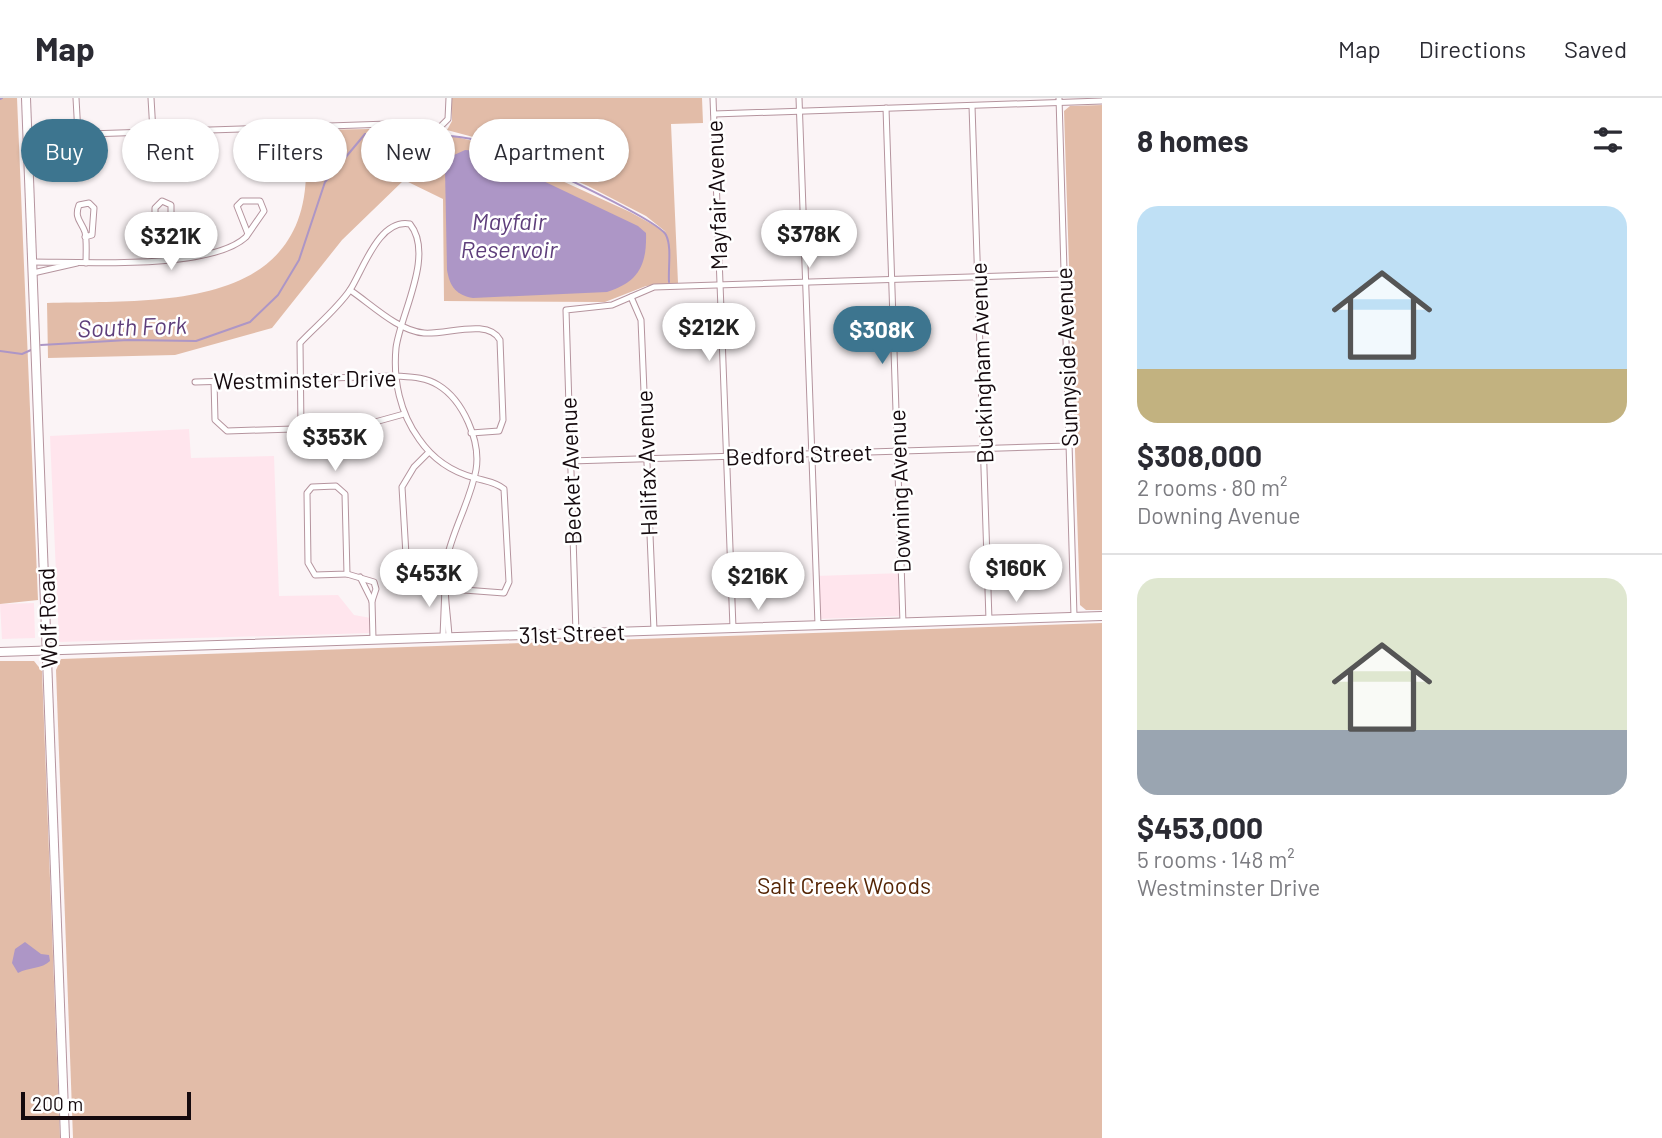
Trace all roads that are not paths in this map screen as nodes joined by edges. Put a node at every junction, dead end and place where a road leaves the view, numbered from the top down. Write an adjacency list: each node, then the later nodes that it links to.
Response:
1 (26, 98): 13 (main road, Wolf Road)
2 (76, 98): 14 (street)
3 (151, 98): 15 (street)
4 (449, 98): 16 (street)
5 (713, 98): 12 (street, Mayfair Avenue)
6 (799, 98): 11 (street)
7 (1059, 100): 8 (street); 9 (street); 26 (street, Sunnyside Avenue)
8 (1102, 101)
9 (972, 106): 10 (street); 27 (street, Buckingham Avenue)
10 (886, 108): 11 (street); 28 (street, Downing Avenue)
11 (799, 111): 12 (street); 29 (street)
12 (714, 114): 30 (street, Mayfair Avenue)
13 (27, 119)
14 (77, 119)
15 (152, 119)
16 (219, 130)
17 (29, 182): 22 (main road, Wolf Road)
18 (164, 229): 18 (street); 21 (street)
19 (248, 234): 19 (street); 21 (street)
20 (85, 237): 20 (street); 23 (street)
21 (165, 259): 23 (street)
22 (33, 262): 24 (street); 25 (main road, Wolf Road)
23 (86, 262): 24 (street)
24 (77, 263): 25 (street)
25 (33, 273): 62 (main road, Wolf Road)
26 (1063, 274): 27 (street); 41 (street, Sunnyside Avenue)
27 (978, 276): 28 (street); 42 (street, Buckingham Avenue)
28 (891, 280): 29 (street); 44 (street, Downing Avenue)
29 (806, 283): 30 (street); 45 (street)
30 (719, 285): 32 (street); 46 (street, Mayfair Avenue)
31 (350, 290): 33 (street); 33 (street); 35 (street)
32 (631, 297): 47 (street, Halifax Avenue); 48 (street, Becket Avenue)
33 (402, 325): 34 (street); 40 (street)
34 (396, 376): 35 (street, Westminster Drive); 38 (street); 40 (street, Westminster Drive)
35 (300, 379): 36 (street, Westminster Drive); 39 (street)
36 (214, 381): 37 (street, Westminster Drive); 39 (street)
37 (195, 382)
38 (404, 414): 39 (street); 43 (street)
39 (301, 429)
40 (471, 433): 49 (street, Westminster Drive)
41 (1069, 446): 42 (street, Bedford Street); 52 (street, Sunnyside Avenue)
42 (984, 449): 44 (street, Bedford Street); 54 (street, Buckingham Avenue)
43 (429, 452): 49 (street); 51 (street)
44 (898, 452): 45 (street, Bedford Street); 55 (street, Downing Avenue)
45 (812, 454): 46 (street, Bedford Street); 56 (street)
46 (725, 457): 47 (street, Bedford Street); 57 (street, Mayfair Avenue)
47 (646, 459): 48 (street, Bedford Street); 58 (street, Halifax Avenue)
48 (570, 461): 59 (street, Becket Avenue)
49 (474, 478): 51 (street, Westminster Drive); 51 (street)
50 (347, 574): 50 (street); 61 (street)
51 (445, 587): 60 (street, Westminster Drive)
52 (1074, 616): 53 (main road, 31st Street); 54 (main road, 31st Street)
53 (1102, 616)
54 (989, 620): 55 (main road, 31st Street)
55 (903, 622): 56 (main road, 31st Street)
56 (818, 625): 57 (main road, 31st Street)
57 (733, 628): 58 (main road, 31st Street)
58 (654, 630): 59 (main road, 31st Street)
59 (576, 633): 60 (main road, 31st Street)
60 (446, 637): 61 (main road, 31st Street)
61 (373, 639): 62 (main road, 31st Street)
62 (48, 651): 63 (main road, 31st Street); 64 (main road, Wolf Road)
63 (0, 652)
64 (65, 1138)

